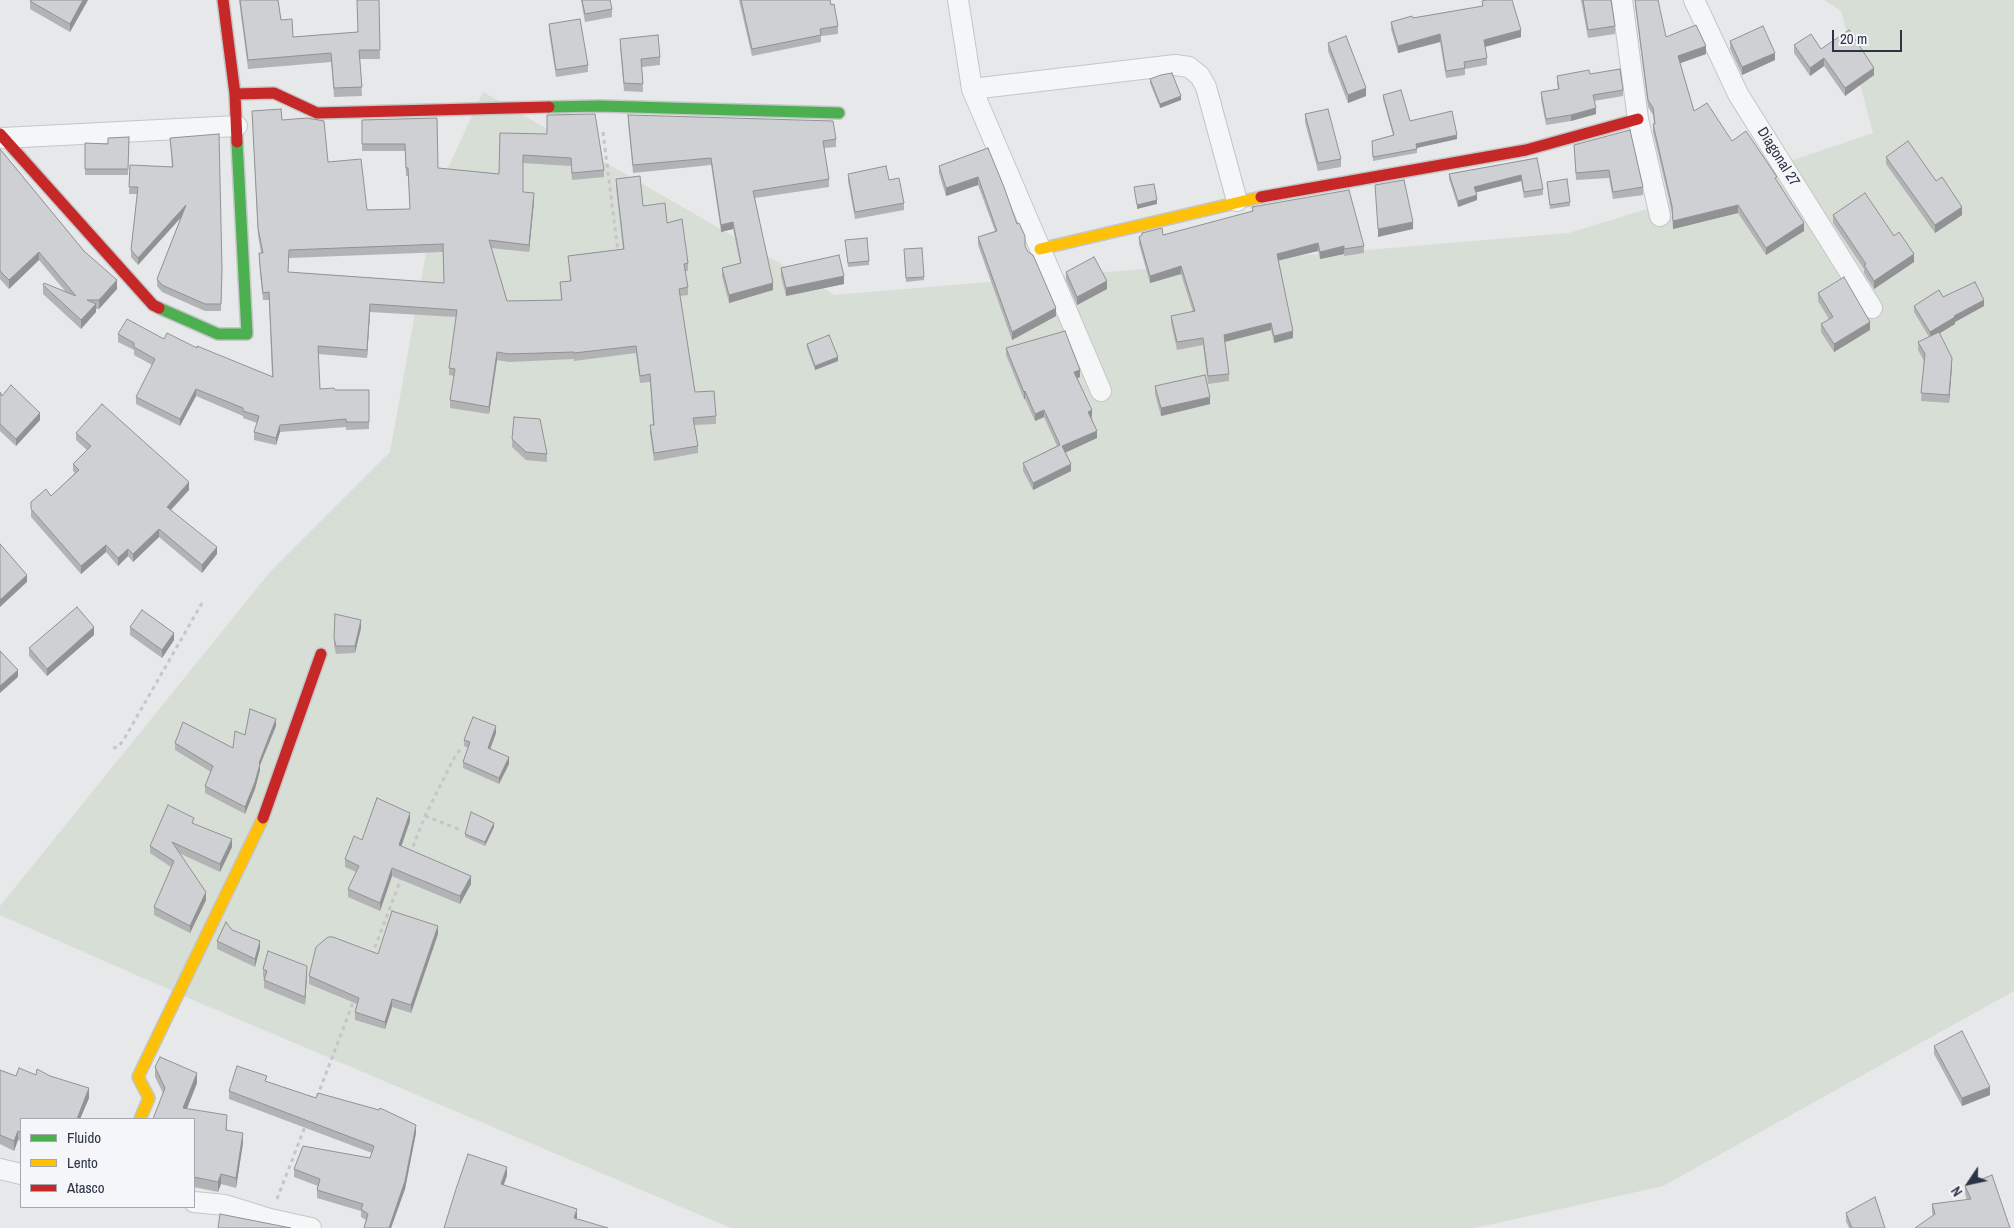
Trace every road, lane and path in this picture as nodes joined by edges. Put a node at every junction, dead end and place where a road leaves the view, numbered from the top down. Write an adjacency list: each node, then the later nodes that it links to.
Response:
1 (223, 0): 6 (street)
2 (958, 0): 5 (street)
3 (1622, 0): 9 (street)
4 (1694, 0): 16 (street, Diagonal 27)
5 (972, 90): 12 (street); 14 (street)
6 (235, 94): 7 (street); 10 (street)
7 (600, 106): 8 (street); 15 (path)
8 (839, 113)
9 (1638, 119): 12 (street); 13 (street)
10 (237, 126): 11 (street); 11 (street)
11 (1, 136)
12 (1237, 201): 14 (street)
13 (1660, 216)
14 (1040, 249): 17 (street)
15 (619, 260)
16 (1872, 308)
17 (1101, 391)
18 (202, 602): 20 (path)
19 (321, 654): 29 (street)
20 (113, 748)
21 (461, 748): 22 (path)
22 (425, 816): 23 (path); 24 (path)
23 (461, 830)
24 (408, 862)
25 (404, 871): 26 (path)
26 (369, 962)
27 (354, 999): 28 (path)
28 (316, 1100)
29 (140, 1118)
30 (309, 1118): 34 (path)
31 (0, 1169): 32 (street)
32 (20, 1174)
33 (195, 1202): 34 (street)
34 (270, 1219): 35 (street)
35 (311, 1228)

